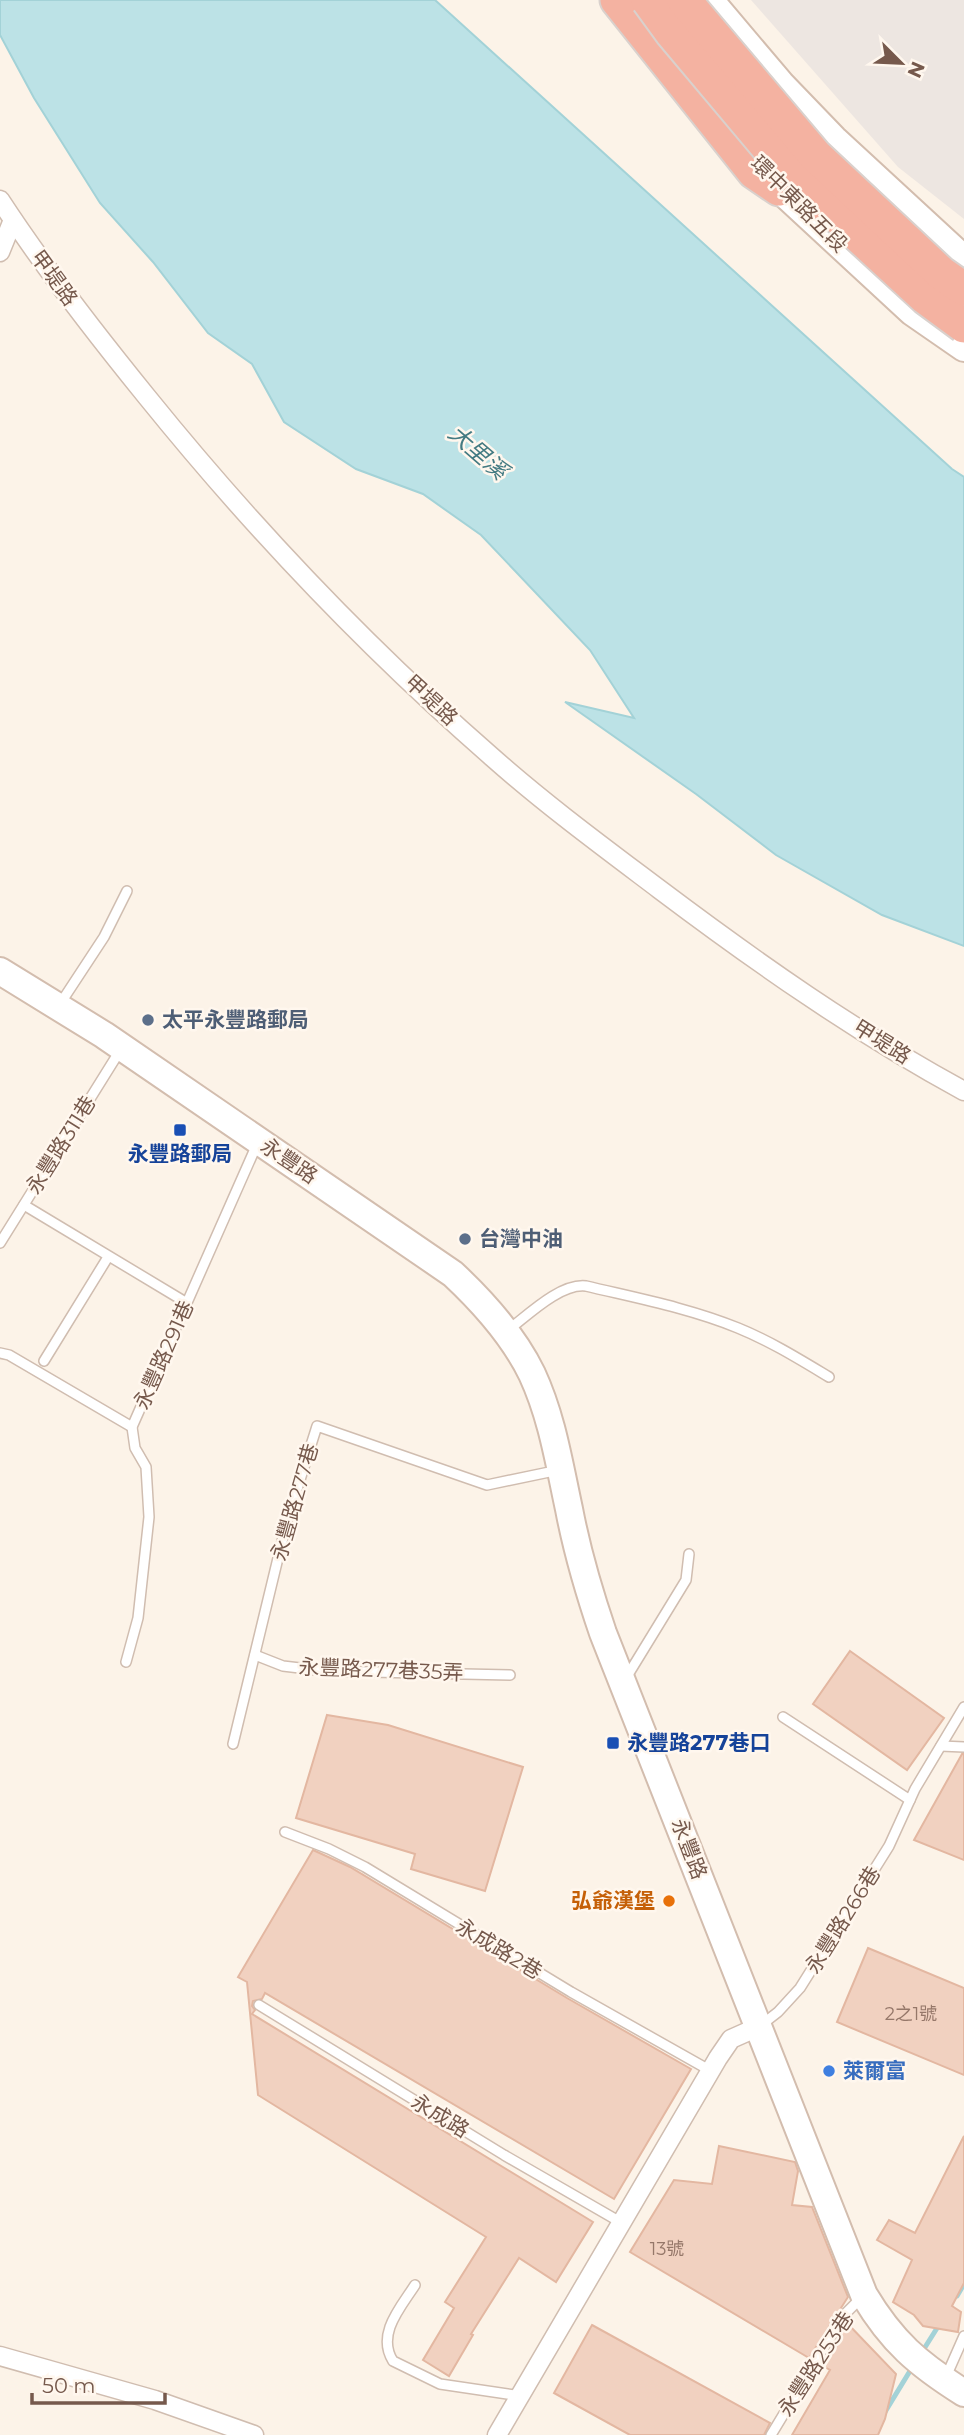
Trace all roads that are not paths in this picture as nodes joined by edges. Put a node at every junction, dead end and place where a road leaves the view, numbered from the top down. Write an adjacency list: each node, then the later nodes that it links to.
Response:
1 (617, 0): 10 (highway)
2 (635, 0): 7 (street, 環中東路五段)
3 (648, 0): 16 (highway, bridge)
4 (684, 0): 15 (highway, bridge)
5 (710, 0): 6 (street)
6 (742, 39): 7 (street); 8 (street)
7 (696, 84): 9 (street, 環中東路五段)
8 (781, 84): 9 (street); 14 (street)
9 (735, 135): 10 (street, 環中東路五段)
10 (779, 189): 17 (street, 環中東路五段)
11 (0, 200): 12 (street, 甲堤路)
12 (13, 220): 13 (street); 22 (street, 甲堤路)
13 (0, 252)
14 (964, 259)
15 (964, 289)
16 (964, 326)
17 (964, 348)
18 (127, 891): 20 (lane)
19 (0, 971): 20 (street, 永豐路)
20 (59, 1006): 21 (street, 永豐路)
21 (122, 1048): 23 (street, 永豐路); 24 (lane, 永豐路311巷)
22 (964, 1091)
23 (258, 1141): 27 (lane, 永豐路291巷); 28 (street, 永豐路)
24 (24, 1205): 25 (lane, 永豐路311巷); 26 (lane)
25 (0, 1243)
26 (108, 1256): 27 (lane); 30 (lane)
27 (187, 1303): 32 (lane, 永豐路291巷)
28 (506, 1332): 31 (lane); 33 (street, 永豐路)
29 (0, 1353): 32 (lane)
30 (44, 1361)
31 (829, 1377)
32 (132, 1427): 36 (lane, 永豐路291巷)
33 (561, 1470): 35 (lane, 永豐路277巷); 38 (street, 永豐路)
34 (690, 1554): 38 (lane)
35 (255, 1655): 37 (lane, 永豐路277巷35弄); 41 (lane, 永豐路277巷)
36 (126, 1661)
37 (510, 1675)
38 (623, 1682): 47 (street, 永豐路)
39 (964, 1707): 42 (lane, 永豐路266巷)
40 (783, 1717): 44 (lane)
41 (233, 1744)
42 (941, 1746): 43 (lane); 44 (lane, 永豐路266巷)
43 (964, 1747)
44 (910, 1800): 47 (lane, 永豐路266巷)
45 (285, 1832): 48 (lane, 永成路2巷)
46 (259, 2005): 49 (lane, 永成路)
47 (758, 2027): 48 (street); 51 (street, 永豐路)
48 (711, 2071): 49 (street)
49 (622, 2223): 55 (street)
50 (415, 2285): 55 (lane)
51 (864, 2295): 54 (street, 永豐路); 58 (lane, 永豐路253巷)
52 (964, 2336): 54 (lane)
53 (0, 2357): 56 (street)
54 (935, 2373)
55 (520, 2396): 57 (street)
56 (254, 2435)
57 (497, 2435)
58 (771, 2435)

